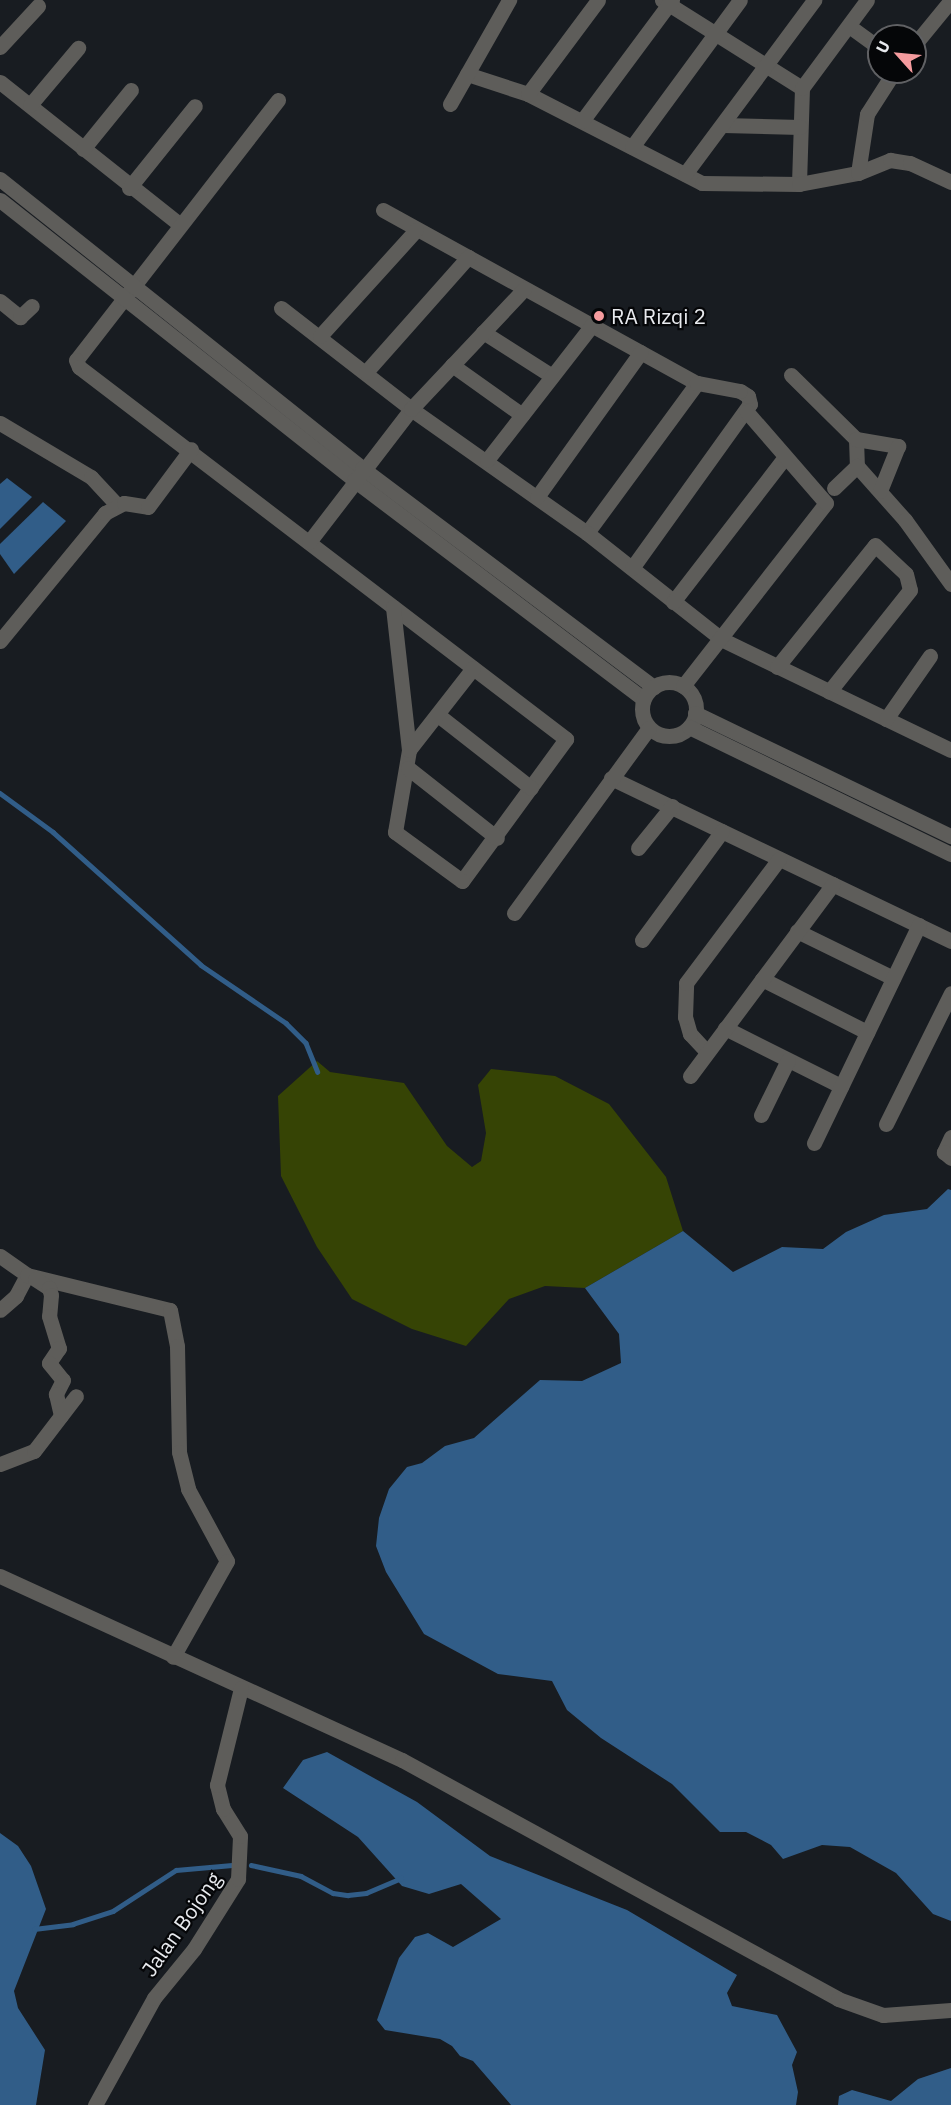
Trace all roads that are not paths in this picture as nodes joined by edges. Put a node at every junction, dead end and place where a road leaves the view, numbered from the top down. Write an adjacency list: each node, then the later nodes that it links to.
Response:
1 (509, 0): 16 (street)
2 (598, 0): 21 (street)
3 (740, 0): 11 (street)
4 (814, 0): 15 (street)
5 (867, 0): 9 (street)
6 (951, 0): 10 (street)
7 (668, 1): 11 (street); 26 (street)
8 (38, 6): 13 (street)
9 (849, 26): 12 (street); 19 (street)
10 (927, 29)
11 (714, 35): 15 (street); 29 (street)
12 (867, 39)
13 (0, 47)
14 (78, 48): 24 (street)
15 (767, 68): 19 (street); 27 (street)
16 (467, 74): 21 (street); 23 (street)
17 (0, 82): 24 (street)
18 (886, 84): 31 (street)
19 (802, 88): 28 (street)
20 (131, 90): 30 (street)
21 (528, 94): 26 (street)
22 (278, 100): 39 (street)
23 (450, 104)
24 (30, 105): 30 (street)
25 (195, 106): 36 (street)
26 (582, 121): 29 (street)
27 (723, 125): 28 (street); 32 (street)
28 (800, 128): 35 (street)
29 (632, 147): 32 (street)
30 (82, 149): 36 (street)
31 (858, 173): 34 (street); 35 (street)
32 (685, 174): 35 (street)
33 (0, 179): 43 (street)
34 (951, 182)
35 (799, 184)
36 (129, 188): 39 (street)
37 (0, 200): 43 (street)
38 (383, 210): 40 (street)
39 (179, 224): 43 (street)
40 (416, 230): 41 (street); 49 (street)
41 (468, 257): 42 (street); 52 (street)
42 (524, 289): 47 (street); 48 (street)
43 (129, 292): 61 (street); 65 (street)
44 (0, 302): 45 (street)
45 (32, 306)
46 (281, 308): 49 (street)
47 (592, 325): 50 (street); 54 (street)
48 (483, 332): 51 (street); 54 (street)
49 (320, 336): 52 (street)
50 (641, 352): 55 (street); 68 (street)
51 (452, 365): 56 (street); 58 (street)
52 (366, 372): 56 (street)
53 (791, 375): 60 (street)
54 (552, 376): 58 (street)
55 (697, 383): 57 (street); 70 (street)
56 (411, 409): 63 (street); 65 (street)
57 (747, 412): 62 (street); 72 (street)
58 (522, 415): 63 (street)
59 (0, 423): 69 (street)
60 (856, 439): 64 (street); 67 (street)
61 (191, 449): 69 (street); 71 (street)
62 (785, 456): 74 (street); 76 (street)
63 (487, 460): 68 (street)
64 (857, 466): 66 (street); 67 (street)
65 (358, 474): 71 (street); 83 (street)
66 (834, 488)
67 (880, 491): 73 (street)
68 (537, 497): 70 (street)
69 (117, 505): 77 (street)
70 (587, 533): 72 (street)
71 (309, 542): 75 (street)
72 (632, 568): 74 (street)
73 (951, 584)
74 (673, 602): 76 (street)
75 (393, 607): 80 (street); 88 (street)
76 (721, 639): 79 (street); 81 (street)
77 (0, 640)
78 (930, 656): 86 (street)
79 (777, 666): 82 (street); 82 (street)
80 (473, 668): 84 (street); 92 (street)
81 (683, 686): 83 (street); 85 (street)
82 (829, 692): 86 (street)
83 (649, 693): 87 (street)
84 (438, 715): 88 (street); 92 (street)
85 (692, 719): 87 (street); 95 (street); 98 (street)
86 (886, 719): 89 (street)
87 (649, 728): 91 (street)
88 (409, 750): 90 (street)
89 (951, 750)
90 (408, 768): 96 (street); 96 (street)
91 (611, 778): 93 (street); 101 (street)
92 (531, 788): 96 (street)
93 (672, 806): 94 (street); 97 (street)
94 (722, 831): 99 (street); 104 (street)
95 (951, 836)
96 (497, 838)
97 (638, 848)
98 (951, 854)
99 (779, 859): 100 (street); 111 (street)
100 (833, 884): 102 (street); 103 (street)
101 (514, 913)
102 (919, 926): 105 (street); 106 (street)
103 (797, 931): 106 (street); 107 (street)
104 (642, 940)
105 (951, 941)
106 (893, 978): 110 (street)
107 (762, 979): 109 (street); 110 (street)
108 (951, 993): 116 (street)
109 (725, 1028): 111 (street); 112 (street)
110 (867, 1032): 114 (street)
111 (707, 1052): 113 (street)
112 (788, 1060): 114 (street); 115 (street)
113 (690, 1076)
114 (841, 1086): 118 (street)
115 (760, 1115)
116 (886, 1124)
117 (951, 1137): 119 (street)
118 (814, 1143)
119 (951, 1158)
120 (0, 1256): 121 (street)
121 (27, 1275): 122 (street); 124 (street); 127 (street)
122 (0, 1310)
123 (76, 1396): 124 (street)
124 (61, 1415): 125 (street)
125 (0, 1464)
126 (0, 1576): 127 (street)
127 (173, 1657): 128 (street)
128 (241, 1688): 129 (street); 130 (street, Jalan Bojong)
129 (951, 2010)
130 (95, 2105)

